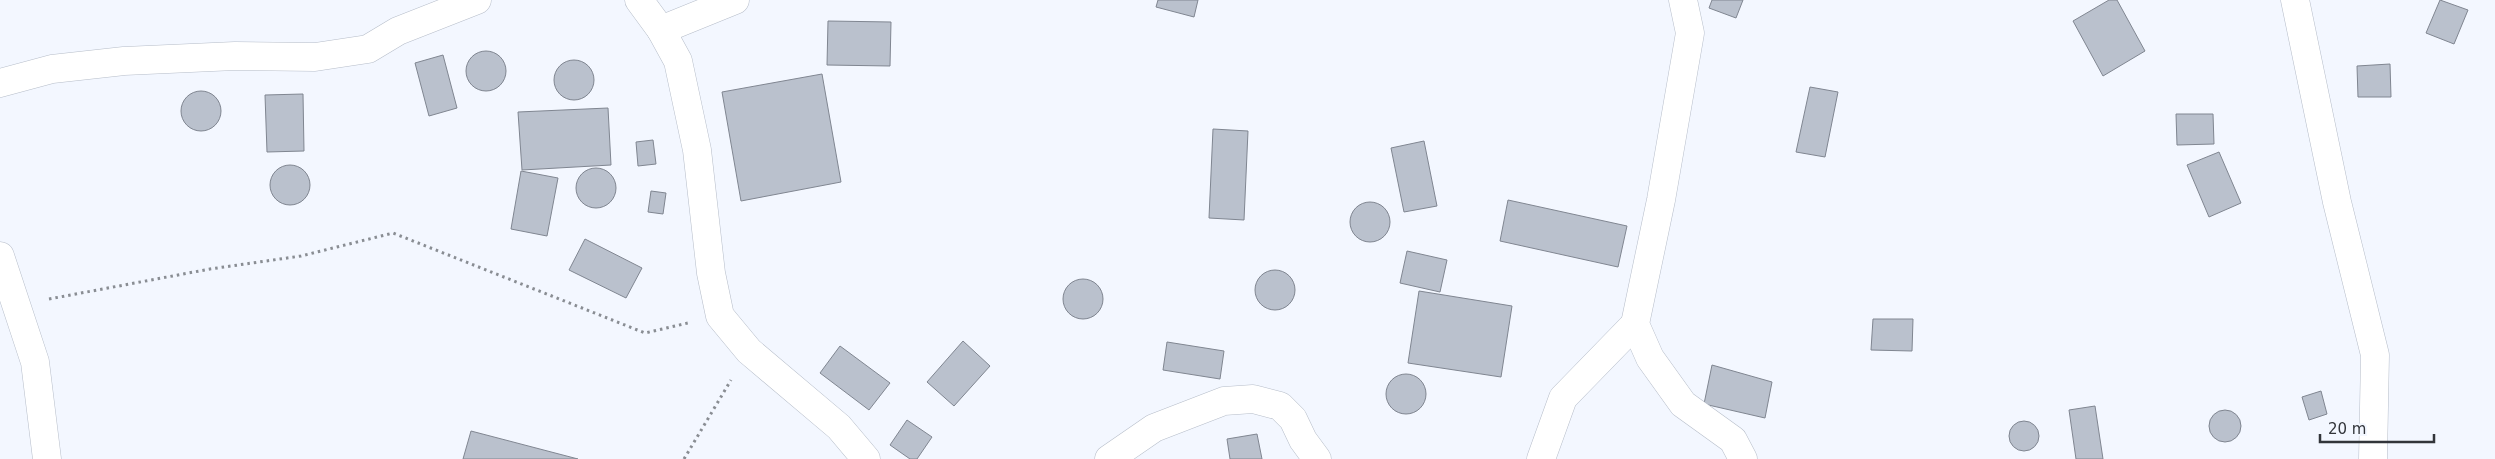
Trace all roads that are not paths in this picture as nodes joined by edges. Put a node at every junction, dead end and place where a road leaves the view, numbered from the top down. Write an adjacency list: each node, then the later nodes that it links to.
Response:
1 (477, 0): 7 (street)
2 (639, 0): 6 (street)
3 (735, 0): 6 (street)
4 (1683, 0): 9 (street)
5 (2295, 0): 16 (street)
6 (661, 30): 11 (street)
7 (0, 83)
8 (1, 260): 10 (street)
9 (1635, 324): 14 (street); 15 (street)
10 (47, 459)
11 (866, 459)
12 (1109, 459): 13 (street)
13 (1317, 459)
14 (1541, 459)
15 (1743, 459)
16 (2373, 459)

